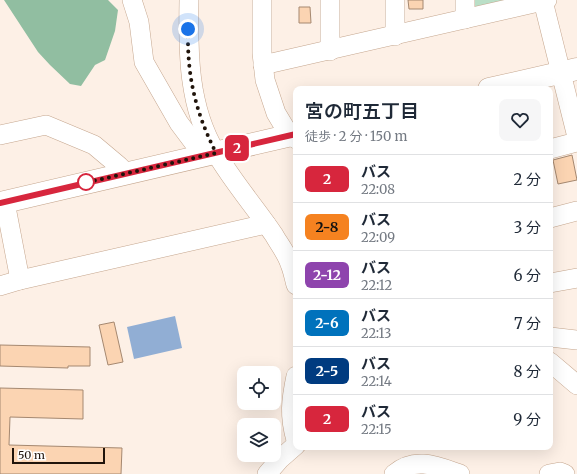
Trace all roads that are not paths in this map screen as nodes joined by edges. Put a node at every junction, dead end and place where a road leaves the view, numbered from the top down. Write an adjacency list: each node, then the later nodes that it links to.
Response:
1 (132, 0): 20 (street)
2 (189, 0): 20 (street)
3 (262, 0): 11 (street)
4 (330, 0): 10 (street)
5 (395, 0): 9 (street)
6 (465, 0): 8 (street)
7 (545, 0): 8 (street); 12 (street)
8 (465, 20): 9 (street)
9 (395, 36): 10 (street)
10 (330, 51): 11 (street)
11 (263, 66): 14 (street)
12 (569, 70): 13 (main road); 17 (street)
13 (502, 86)
14 (293, 134)
15 (0, 135): 21 (street)
16 (293, 136): 20 (main road)
17 (577, 137)
18 (577, 142): 19 (street)
19 (553, 148)
20 (216, 153): 21 (main road); 25 (street)
21 (126, 173): 22 (main road)
22 (2, 202): 28 (street)
23 (577, 211): 24 (street)
24 (553, 217)
25 (266, 224): 26 (street); 28 (street)
26 (293, 274)
27 (577, 278): 29 (street)
28 (20, 280): 30 (street)
29 (553, 282)
30 (0, 286)
31 (553, 337): 32 (street)
32 (577, 340)
33 (553, 365): 34 (street)
34 (577, 385)
35 (293, 392): 36 (street)
36 (293, 430)
37 (293, 448): 38 (street)
38 (267, 474)
39 (394, 474): 40 (street)
40 (460, 474)
41 (549, 474): 42 (street)
42 (565, 474)

